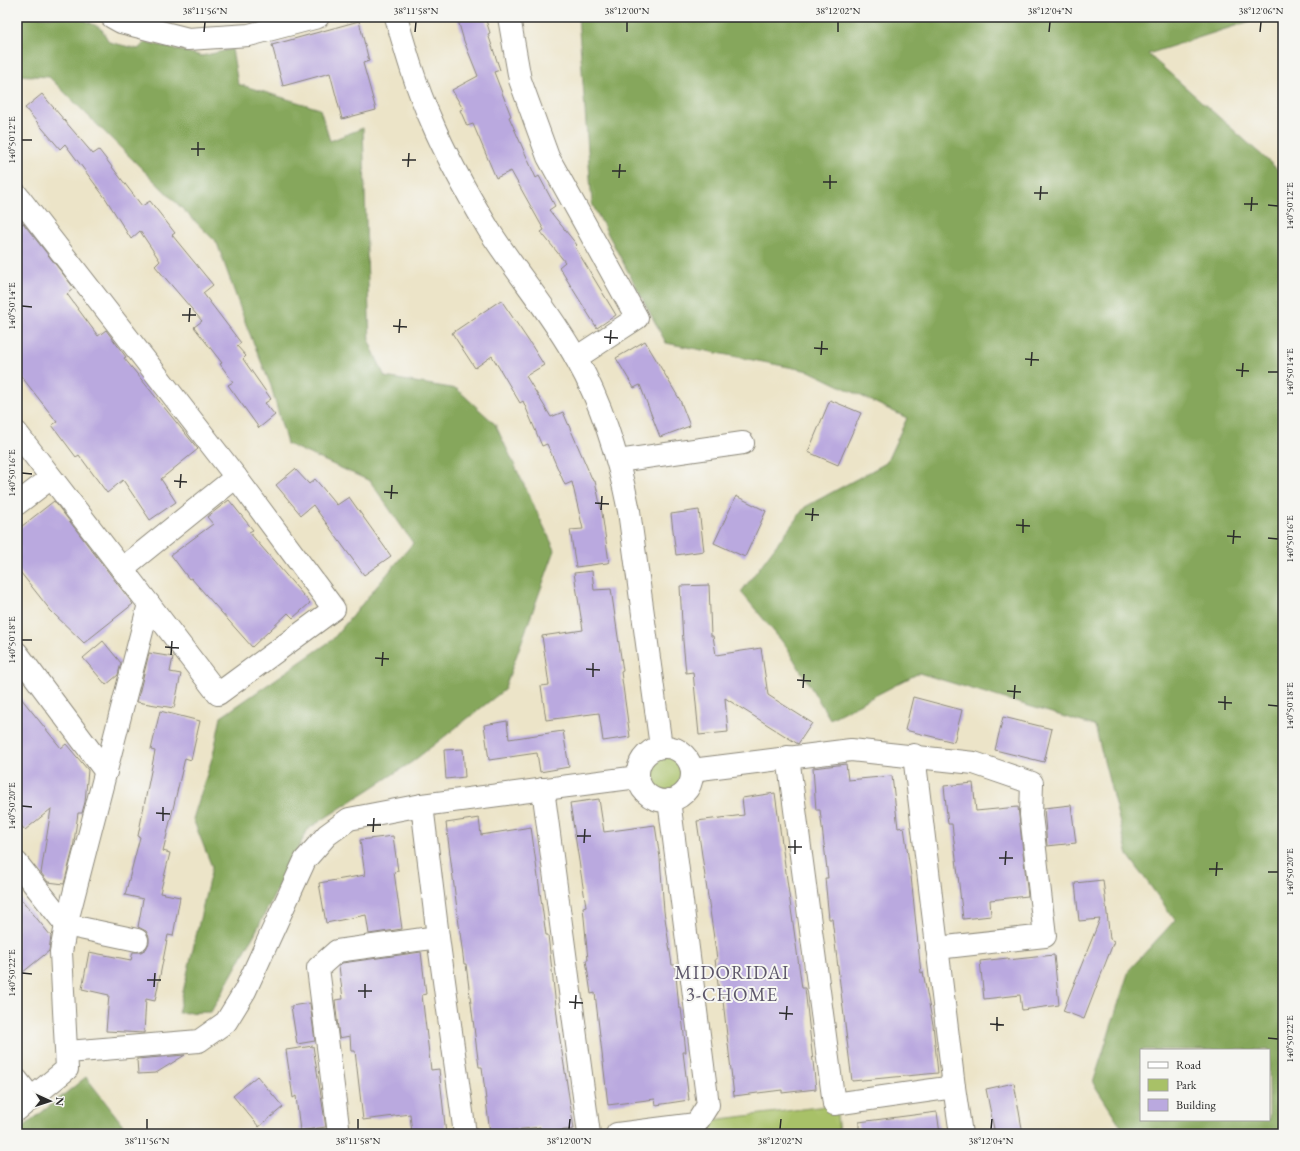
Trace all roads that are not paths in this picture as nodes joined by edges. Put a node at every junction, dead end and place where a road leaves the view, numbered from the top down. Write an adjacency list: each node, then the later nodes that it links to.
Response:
1 (318, 17): 5 (street)
2 (396, 17): 7 (street)
3 (509, 17): 7 (street)
4 (118, 19): 5 (street)
5 (248, 26)
6 (17, 195): 11 (street)
7 (576, 358): 10 (street)
8 (17, 433): 12 (street)
9 (743, 442): 10 (street)
10 (618, 461): 17 (street)
11 (236, 476): 14 (street); 15 (street)
12 (51, 478): 13 (street); 14 (street)
13 (17, 504)
14 (123, 568): 15 (street)
15 (149, 604): 21 (street)
16 (17, 653): 21 (street)
17 (661, 747): 20 (street); 22 (street)
18 (914, 755): 19 (street); 30 (street); 30 (street)
19 (788, 757): 20 (street); 33 (street)
20 (692, 770): 24 (street)
21 (106, 772): 27 (street)
22 (638, 777): 23 (street); 24 (street)
23 (543, 789): 25 (street); 37 (street)
24 (669, 800): 38 (street)
25 (422, 805): 28 (street); 31 (street)
26 (17, 863): 27 (street)
27 (66, 925): 29 (street); 31 (street)
28 (438, 937): 35 (street); 36 (street)
29 (137, 940)
30 (937, 948): 33 (street)
31 (68, 1052): 34 (street)
32 (17, 1080): 34 (street)
33 (954, 1087): 39 (street)
34 (24, 1104)
35 (339, 1134)
36 (465, 1134)
37 (589, 1134)
38 (617, 1134)
39 (961, 1134)

